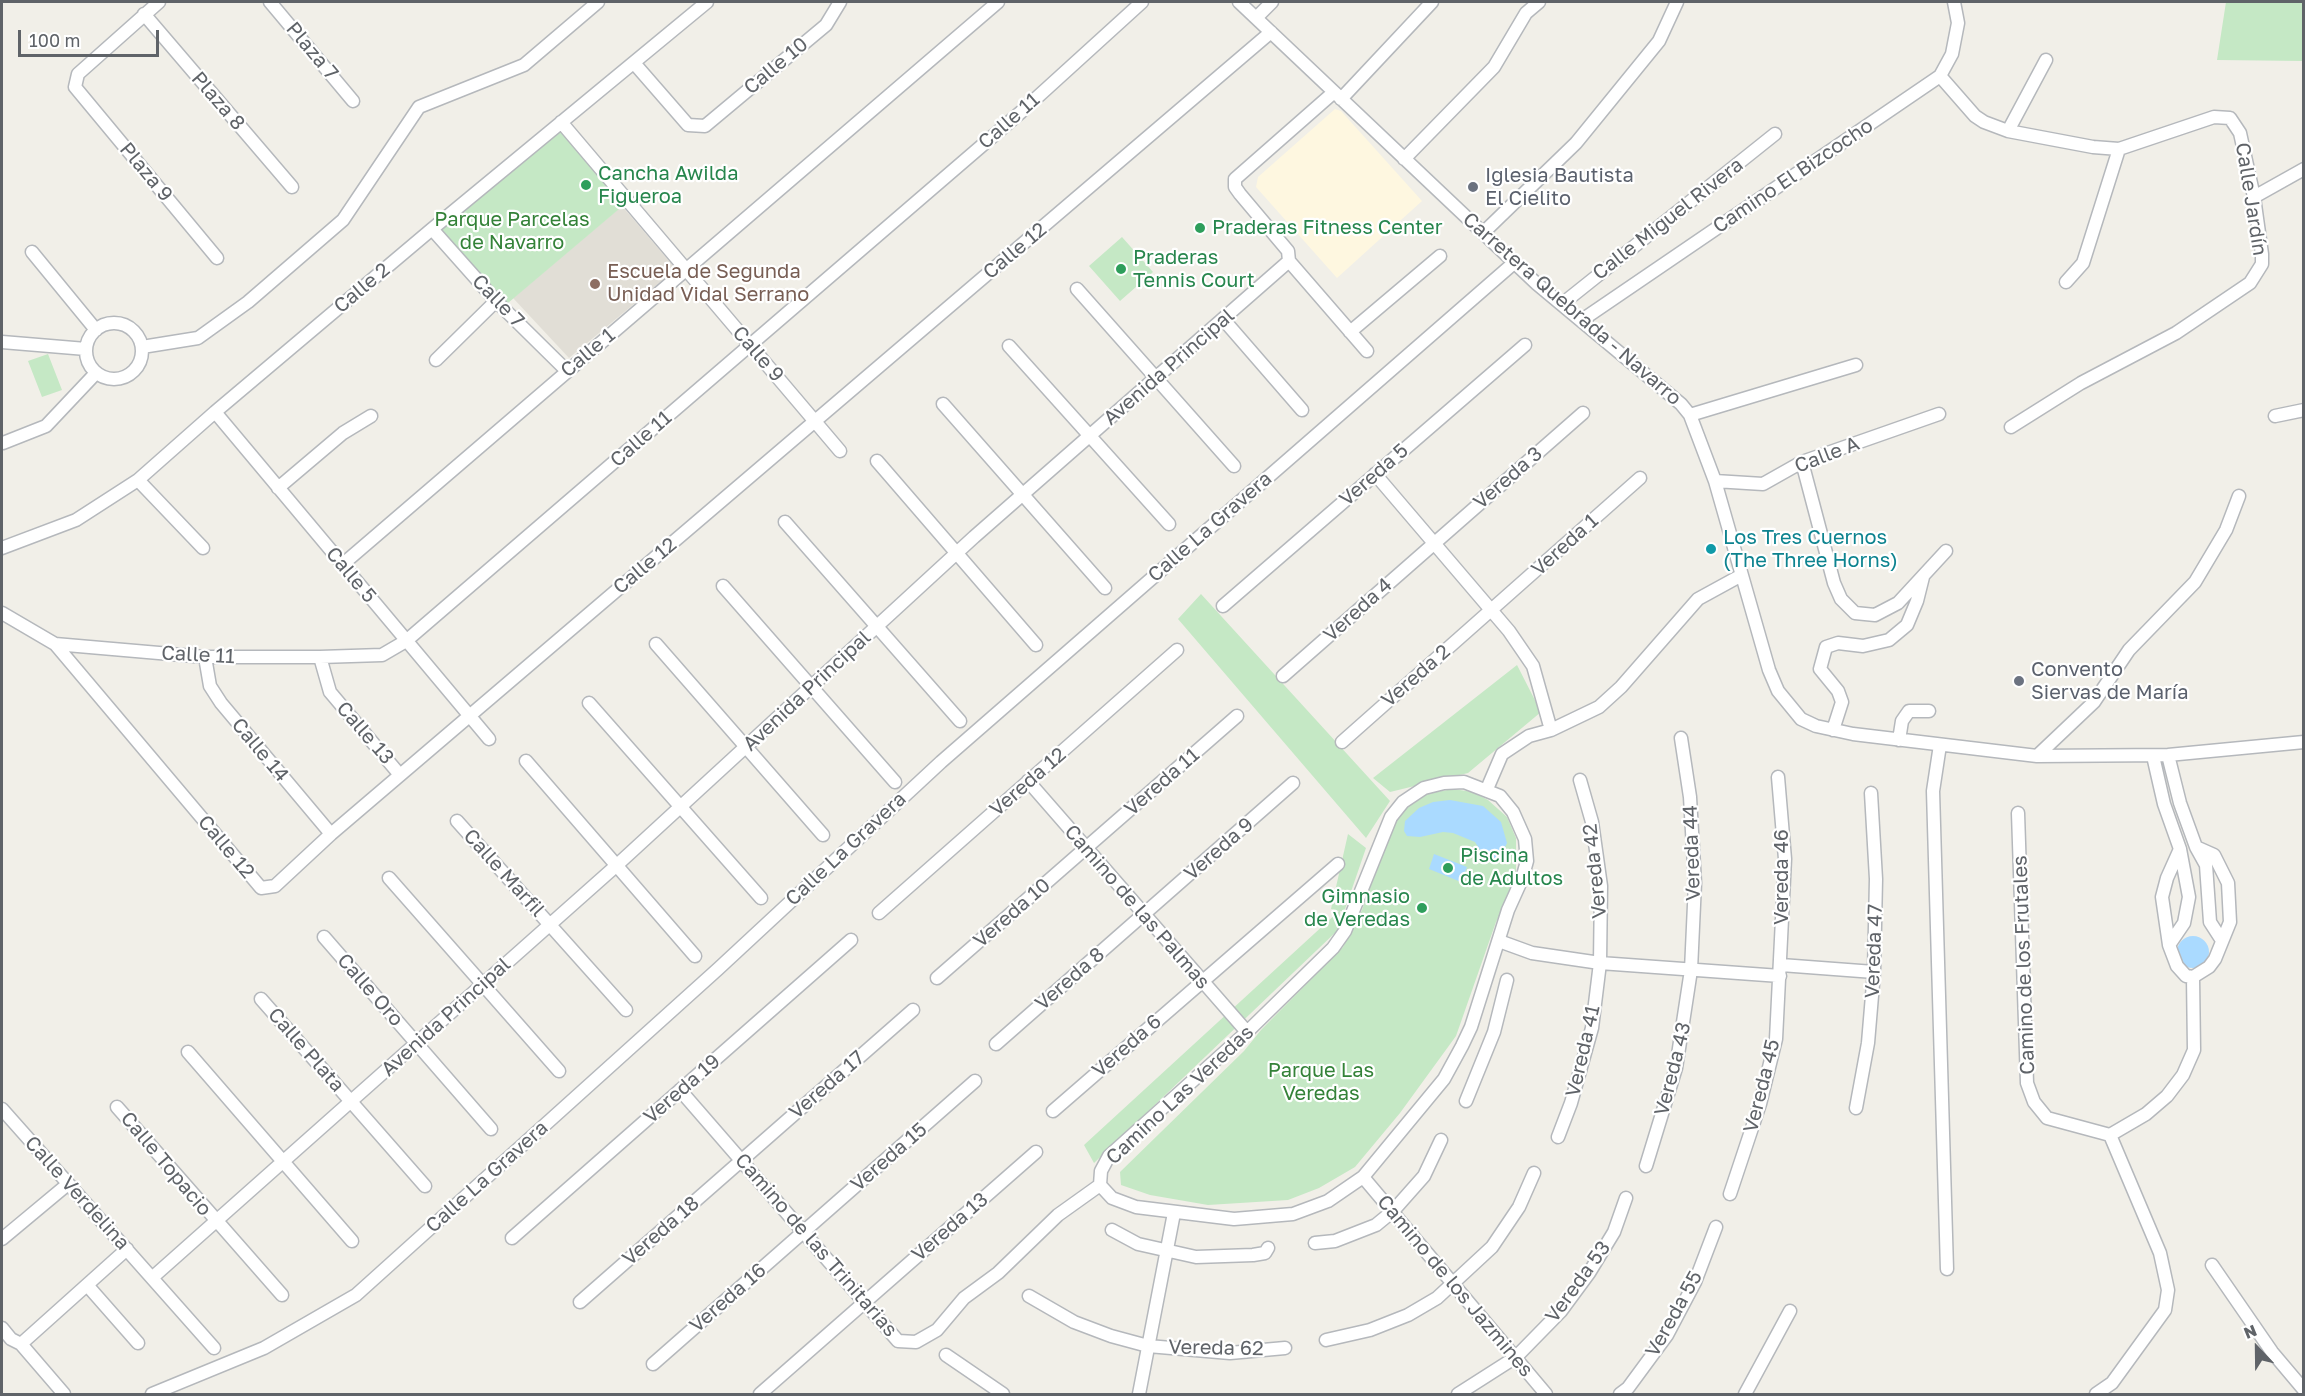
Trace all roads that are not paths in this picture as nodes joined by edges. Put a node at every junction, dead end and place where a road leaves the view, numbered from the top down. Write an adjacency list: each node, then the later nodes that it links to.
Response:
1 (159, 2): 14 (street)
2 (270, 2): 21 (street, Plaza 7)
3 (598, 2): 50 (street)
4 (707, 2): 18 (street, Calle 2)
5 (840, 2): 18 (street, Calle 10)
6 (998, 2): 37 (street, Calle 1)
7 (1142, 2): 47 (street, Calle 11)
8 (1239, 2): 15 (street, Carretera Quebrada - Navarro)
9 (1272, 2): 15 (street)
10 (1432, 2): 20 (street)
11 (1539, 2): 26 (street)
12 (1677, 2): 31 (street)
13 (1954, 2): 19 (street, Camino El Bizcocho)
14 (144, 14): 28 (street, Plaza 8); 34 (street, Plaza 9)
15 (1256, 18): 16 (street, Carretera Quebrada - Navarro)
16 (1271, 32): 20 (street, Carretera Quebrada - Navarro); 67 (street, Calle 12)
17 (2046, 60): 23 (street)
18 (634, 63): 22 (street, Calle 2)
19 (1940, 76): 23 (street, Calle Jardín); 43 (street, Camino El Bizcocho)
20 (1337, 96): 26 (street, Carretera Quebrada - Navarro); 35 (street)
21 (353, 101)
22 (561, 122): 30 (street, Calle 2); 37 (street, Calle 9)
23 (2008, 131): 25 (street, Calle Jardín)
24 (1775, 134): 41 (street, Calle Miguel Rivera)
25 (2119, 149): 29 (street, Calle Jardín); 38 (street)
26 (1404, 159): 31 (street, Carretera Quebrada - Navarro)
27 (2304, 169): 29 (street)
28 (292, 187)
29 (2254, 197): 68 (street, Calle Jardín)
30 (432, 229): 40 (street, Calle 7); 61 (street, Calle 2)
31 (1484, 232): 36 (street, Carretera Quebrada - Navarro)
32 (32, 252): 44 (street)
33 (1440, 256): 45 (street)
34 (217, 258)
35 (1289, 261): 42 (street, Avenida Principal); 45 (street)
36 (1515, 262): 41 (street, Carretera Quebrada - Navarro); 233 (street, Calle La Gravera)
37 (686, 271): 47 (street, Calle 9); 55 (street, Calle 1)
38 (2066, 282)
39 (1077, 289): 57 (street)
40 (496, 302): 53 (street); 55 (street, Calle 7)
41 (1562, 304): 43 (street, Carretera Quebrada - Navarro)
42 (1223, 319): 57 (street, Avenida Principal); 59 (street)
43 (1582, 320): 64 (street, Carretera Quebrada - Navarro)
44 (96, 330): 50 (street); 51 (street)
45 (1350, 332): 52 (street)
46 (2, 342): 51 (street)
47 (751, 345): 67 (street, Calle 9); 98 (street, Calle 11)
48 (1525, 345): 75 (street, Vereda 5)
49 (1009, 346): 69 (street)
50 (142, 347): 56 (street)
51 (86, 349): 56 (street)
52 (1367, 351)
53 (436, 360)
54 (1856, 365): 64 (street)
55 (567, 371): 89 (street, Calle 1)
56 (96, 373): 70 (street)
57 (1156, 378): 69 (street, Avenida Principal); 74 (street)
58 (943, 404): 80 (street)
59 (1302, 410)
60 (2304, 410): 66 (street)
61 (214, 412): 77 (street, Calle 2); 79 (street, Calle 5)
62 (1583, 413): 84 (street, Vereda 3)
63 (1939, 414): 73 (street, Calle A)
64 (1690, 415): 78 (street, Carretera Quebrada - Navarro)
65 (371, 416): 79 (street)
66 (2276, 416)
67 (816, 421): 71 (street, Calle 9); 109 (street, Calle 12)
68 (2011, 427)
69 (1088, 437): 80 (street, Avenida Principal); 83 (street)
70 (3, 443)
71 (840, 451)
72 (877, 461): 88 (street)
73 (1802, 462): 78 (street, Calle A); 91 (street)
74 (1234, 466)
75 (1375, 474): 84 (street); 94 (street, Vereda 5)
76 (1640, 478): 95 (street, Vereda 1)
77 (138, 480): 85 (street, Calle 2); 86 (street)
78 (1715, 482): 90 (street, Carretera Quebrada - Navarro)
79 (278, 488): 89 (street, Calle 5)
80 (1022, 495): 88 (street, Avenida Principal); 93 (street)
81 (2239, 496): 122 (street)
82 (785, 522): 97 (street)
83 (1169, 524)
84 (1434, 543): 95 (street); 105 (street, Vereda 4)
85 (2, 548)
86 (203, 548)
87 (1946, 551): 91 (street)
88 (957, 553): 97 (street, Avenida Principal); 101 (street)
89 (343, 564): 98 (street, Calle 5)
90 (1740, 576): 112 (street); 113 (street, Carretera Quebrada - Navarro)
91 (1923, 576): 113 (street)
92 (723, 586): 106 (street)
93 (1105, 588)
94 (1223, 606)
95 (1491, 611): 112 (street); 117 (street, Vereda 2)
96 (2, 613): 99 (street)
97 (877, 627): 106 (street, Avenida Principal); 111 (street)
98 (406, 641): 104 (street, Calle 11); 109 (street, Calle 5)
99 (55, 644): 103 (street, Calle 11); 136 (street, Calle 12)
100 (656, 644): 120 (street)
101 (1036, 645)
102 (1177, 650): 129 (street, Vereda 12)
103 (205, 657): 104 (street, Calle 11); 136 (street, Calle 14)
104 (320, 657): 125 (street, Calle 13)
105 (1283, 676)
106 (813, 686): 120 (street, Avenida Principal); 128 (street)
107 (589, 703): 133 (street)
108 (1929, 711): 116 (street)
109 (470, 716): 115 (street, Calle 5); 125 (street, Calle 12)
110 (1237, 716): 139 (street, Vereda 11)
111 (960, 722)
112 (1551, 730): 131 (street)
113 (1833, 730): 116 (street, Carretera Quebrada - Navarro)
114 (1681, 738): 155 (street, Vereda 44)
115 (489, 739)
116 (1899, 740): 119 (street, Carretera Quebrada - Navarro)
117 (1342, 741)
118 (2304, 742): 121 (street, Carretera Quebrada - Navarro)
119 (1940, 745): 122 (street, Carretera Quebrada - Navarro); 212 (street)
120 (747, 746): 133 (street, Avenida Principal); 137 (street)
121 (2168, 755): 123 (street, Carretera Quebrada - Navarro); 138 (street)
122 (2037, 756): 123 (street, Carretera Quebrada - Navarro)
123 (2153, 756): 140 (street)
124 (526, 761): 142 (street)
125 (400, 775): 136 (street, Calle 12)
126 (1778, 777): 156 (street, Vereda 46)
127 (1580, 780): 154 (street, Vereda 42)
128 (895, 782)
129 (1028, 782): 139 (street, Camino de las Palmas); 145 (street, Vereda 12)
130 (1293, 783): 146 (street, Vereda 9)
131 (1487, 789): 151 (street, Camino Las Veredas); 167 (street, Camino Las Veredas)
132 (1871, 793): 157 (street, Vereda 47)
133 (681, 806): 142 (street, Avenida Principal); 144 (street)
134 (2018, 813): 184 (street, Camino de los Frutales)
135 (457, 821): 147 (street, Calle Marfil)
136 (331, 834)
137 (823, 835)
138 (2196, 847): 149 (street); 149 (street)
139 (1087, 848): 146 (street, Camino de las Palmas); 159 (street, Vereda 10)
140 (2180, 849): 152 (street); 152 (street)
141 (1338, 864): 161 (street, Vereda 6)
142 (616, 865): 147 (street, Avenida Principal); 153 (street)
143 (389, 878): 162 (street)
144 (761, 898)
145 (879, 913)
146 (1144, 914): 161 (street, Camino de las Palmas); 170 (street, Vereda 8)
147 (550, 924): 162 (street, Avenida Principal); 164 (street, Calle Marfil)
148 (324, 938): 169 (street, Calle Oro)
149 (2221, 939): 158 (street)
150 (851, 940): 174 (street, Vereda 19)
151 (1499, 941): 154 (street); 166 (street, Camino Las Veredas)
152 (2169, 945): 158 (street)
153 (695, 956)
154 (1600, 963): 155 (street); 185 (street, Vereda 41)
155 (1691, 970): 156 (street); 190 (street, Vereda 43)
156 (1781, 971): 157 (street); 196 (street, Vereda 45)
157 (1874, 972): 178 (street, Vereda 47)
158 (2193, 977): 184 (street)
159 (937, 978)
160 (1508, 980): 168 (street)
161 (1202, 981): 167 (street, Camino de las Palmas); 180 (street, Vereda 6)
162 (484, 984): 169 (street, Avenida Principal); 172 (street)
163 (261, 999): 175 (street, Calle Plata)
164 (626, 1010)
165 (913, 1010): 188 (street, Vereda 17)
166 (1472, 1027): 168 (street); 192 (street, Camino Las Veredas)
167 (1246, 1032): 194 (street, Camino Las Veredas)
168 (1494, 1032): 176 (street)
169 (417, 1043): 175 (street, Avenida Principal); 183 (street, Calle Oro)
170 (996, 1044)
171 (188, 1052): 189 (street)
172 (559, 1071)
173 (975, 1081): 203 (street, Vereda 15)
174 (680, 1090): 188 (street, Camino de las Trinitarias); 204 (street, Vereda 19)
175 (351, 1101): 189 (street, Avenida Principal); 195 (street, Calle Plata)
176 (1466, 1101)
177 (117, 1107): 200 (street, Calle Topacio)
178 (1856, 1108)
179 (2, 1109): 181 (street, Calle Verdelina)
180 (1053, 1111)
181 (12, 1121): 182 (street); 193 (street, Calle Verdelina)
182 (2, 1129)
183 (490, 1129)
184 (2110, 1135): 241 (street)
185 (1558, 1137)
186 (1442, 1140): 198 (street)
187 (1036, 1152): 219 (street, Vereda 13)
188 (742, 1160): 203 (street, Camino de las Trinitarias); 218 (street, Vereda 18)
189 (283, 1162): 200 (street, Avenida Principal); 206 (street)
190 (1646, 1166)
191 (1534, 1173): 214 (street)
192 (1363, 1177): 198 (street, Camino de los Jazmines); 199 (street, Camino Las Veredas)
193 (68, 1184): 205 (street); 209 (street, Calle Verdelina)
194 (1100, 1185): 199 (street, Camino Las Veredas); 219 (street, Camino de las Trinitarias)
195 (425, 1186)
196 (1730, 1194)
197 (1626, 1198): 229 (street, Vereda 53)
198 (1393, 1211): 207 (street); 214 (street, Camino de los Jazmines)
199 (1174, 1213): 210 (street)
200 (215, 1222): 213 (street, Avenida Principal); 216 (street, Calle Topacio)
201 (1716, 1227): 239 (street, Vereda 55)
202 (1112, 1230): 210 (street)
203 (802, 1233): 219 (street, Camino de las Trinitarias); 230 (street, Vereda 16)
204 (512, 1238)
205 (2, 1239)
206 (352, 1241)
207 (1316, 1243)
208 (1268, 1248): 210 (street)
209 (127, 1249): 213 (street, Calle Verdelina); 215 (street)
210 (1167, 1252): 225 (street)
211 (2212, 1265): 231 (street)
212 (1947, 1269)
213 (153, 1277): 226 (street, Calle Verdelina)
214 (1453, 1284): 222 (street); 229 (street, Camino de los Jazmines)
215 (87, 1285): 223 (street); 224 (street)
216 (282, 1295)
217 (1029, 1296): 225 (street, Vereda 62)
218 (580, 1302)
219 (864, 1303): 234 (street, Vereda 13)
220 (1790, 1311): 240 (street)
221 (2, 1328): 224 (street)
222 (1326, 1340)
223 (138, 1343)
224 (21, 1344): 232 (street)
225 (1148, 1346): 227 (street, Vereda 62); 236 (street)
226 (214, 1348)
227 (1285, 1348)
228 (946, 1355): 235 (street)
229 (1516, 1357): 237 (street, Vereda 53); 238 (street, Camino de los Jazmines)
230 (653, 1364)
231 (2304, 1390)
232 (64, 1395)
233 (152, 1395)
234 (760, 1395)
235 (1003, 1395)
236 (1139, 1395)
237 (1458, 1395)
238 (1546, 1395)
239 (1620, 1395)
240 (1745, 1395)
241 (2097, 1395)

